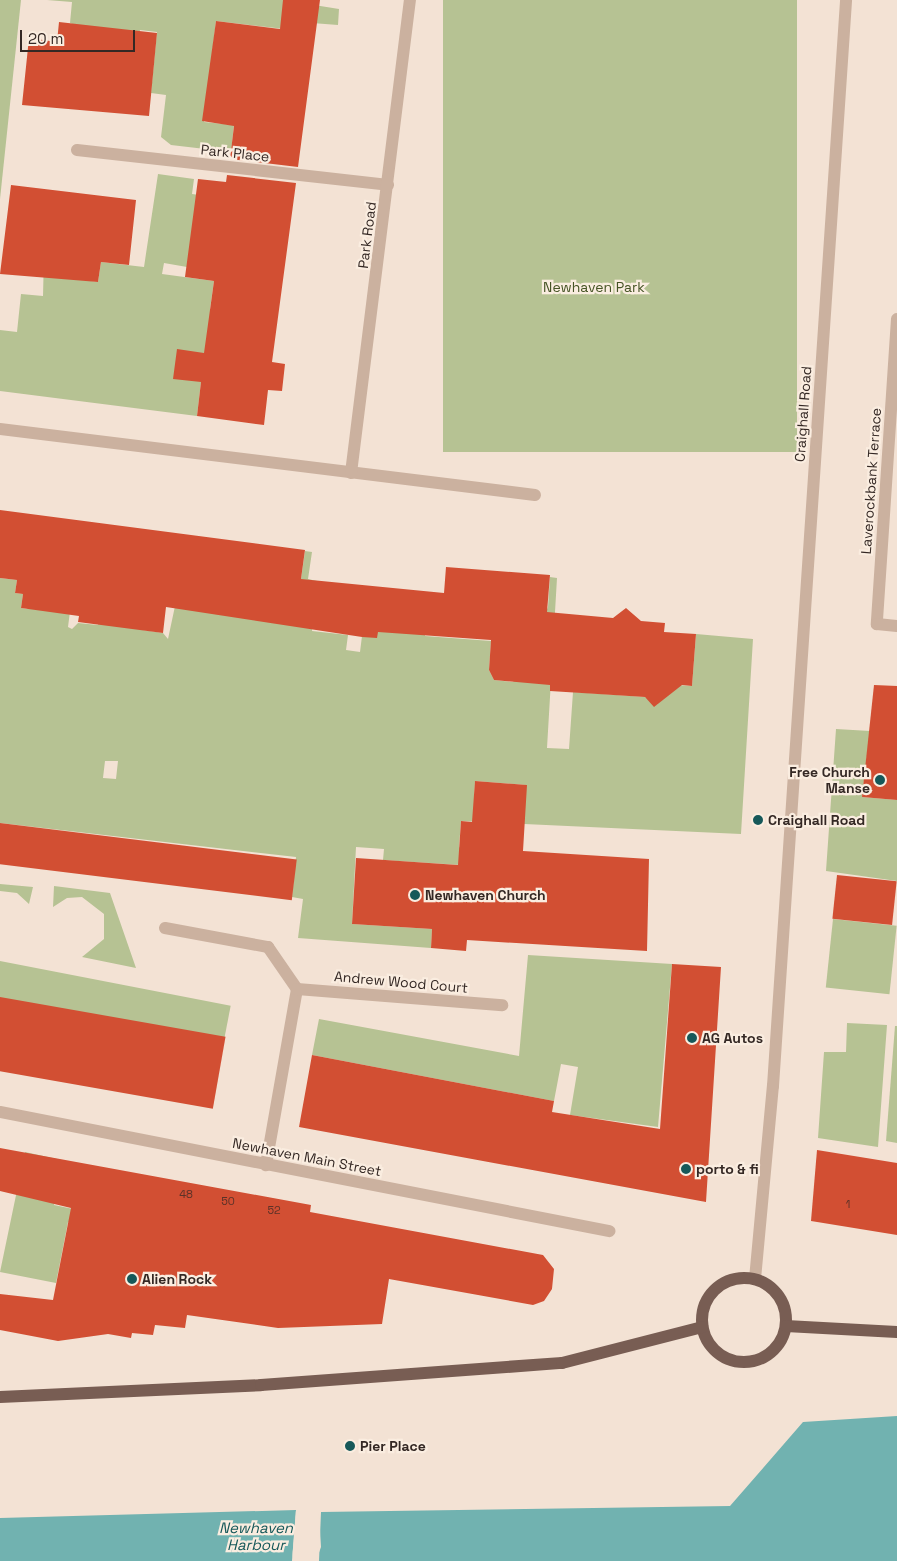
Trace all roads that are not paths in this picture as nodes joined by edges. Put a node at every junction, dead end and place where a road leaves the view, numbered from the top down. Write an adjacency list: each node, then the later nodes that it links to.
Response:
1 (410, 0): 4 (street, Park Road)
2 (846, 0): 16 (street, Craighall Road)
3 (78, 150): 4 (street, Park Place)
4 (388, 185): 7 (street, Park Road)
5 (897, 319): 9 (street, Laverockbank Terrace)
6 (0, 429): 7 (street)
7 (351, 473): 8 (street)
8 (535, 494)
9 (897, 626)
10 (165, 928): 11 (street)
11 (297, 989): 12 (street, Andrew Wood Court); 14 (street)
12 (502, 1005)
13 (0, 1112): 14 (street, Newhaven Main Street)
14 (266, 1165): 15 (street, Newhaven Main Street)
15 (609, 1231)
16 (755, 1279): 17 (main road); 18 (main road)
17 (702, 1326): 18 (main road); 20 (main road)
18 (786, 1326): 19 (main road)
19 (897, 1332)
20 (0, 1396)

